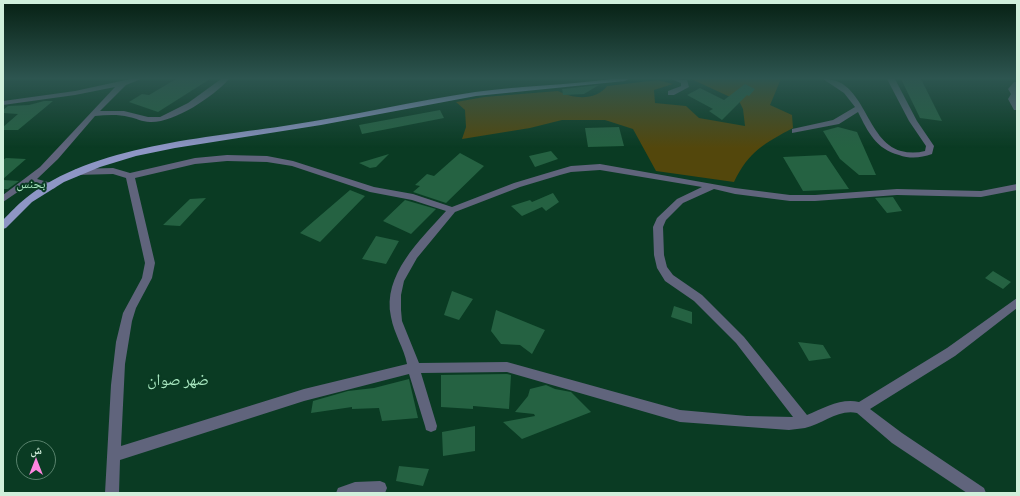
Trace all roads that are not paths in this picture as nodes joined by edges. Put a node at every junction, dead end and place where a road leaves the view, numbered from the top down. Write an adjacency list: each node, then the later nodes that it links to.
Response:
1 (105, 102): 7 (street)
2 (194, 102): 7 (street)
3 (431, 102): 9 (main road)
4 (854, 102): 6 (street)
5 (904, 102): 6 (street)
6 (858, 108): 8 (street)
7 (94, 114): 11 (street)
8 (795, 131)
9 (76, 172): 10 (street); 12 (main road)
10 (130, 176): 16 (street); 23 (street)
11 (30, 180): 12 (street); 15 (street)
12 (52, 186): 17 (main road)
13 (713, 186): 14 (street); 16 (street); 21 (street)
14 (1017, 187)
15 (3, 200)
16 (452, 210): 19 (street)
17 (3, 226)
18 (1017, 302): 20 (street)
19 (413, 368): 21 (street); 22 (street); 23 (street)
20 (860, 408): 21 (street); 27 (street)
21 (805, 422)
22 (431, 426)
23 (115, 456): 25 (street)
24 (380, 488): 26 (street)
25 (112, 493)
26 (343, 493)
27 (979, 493)

